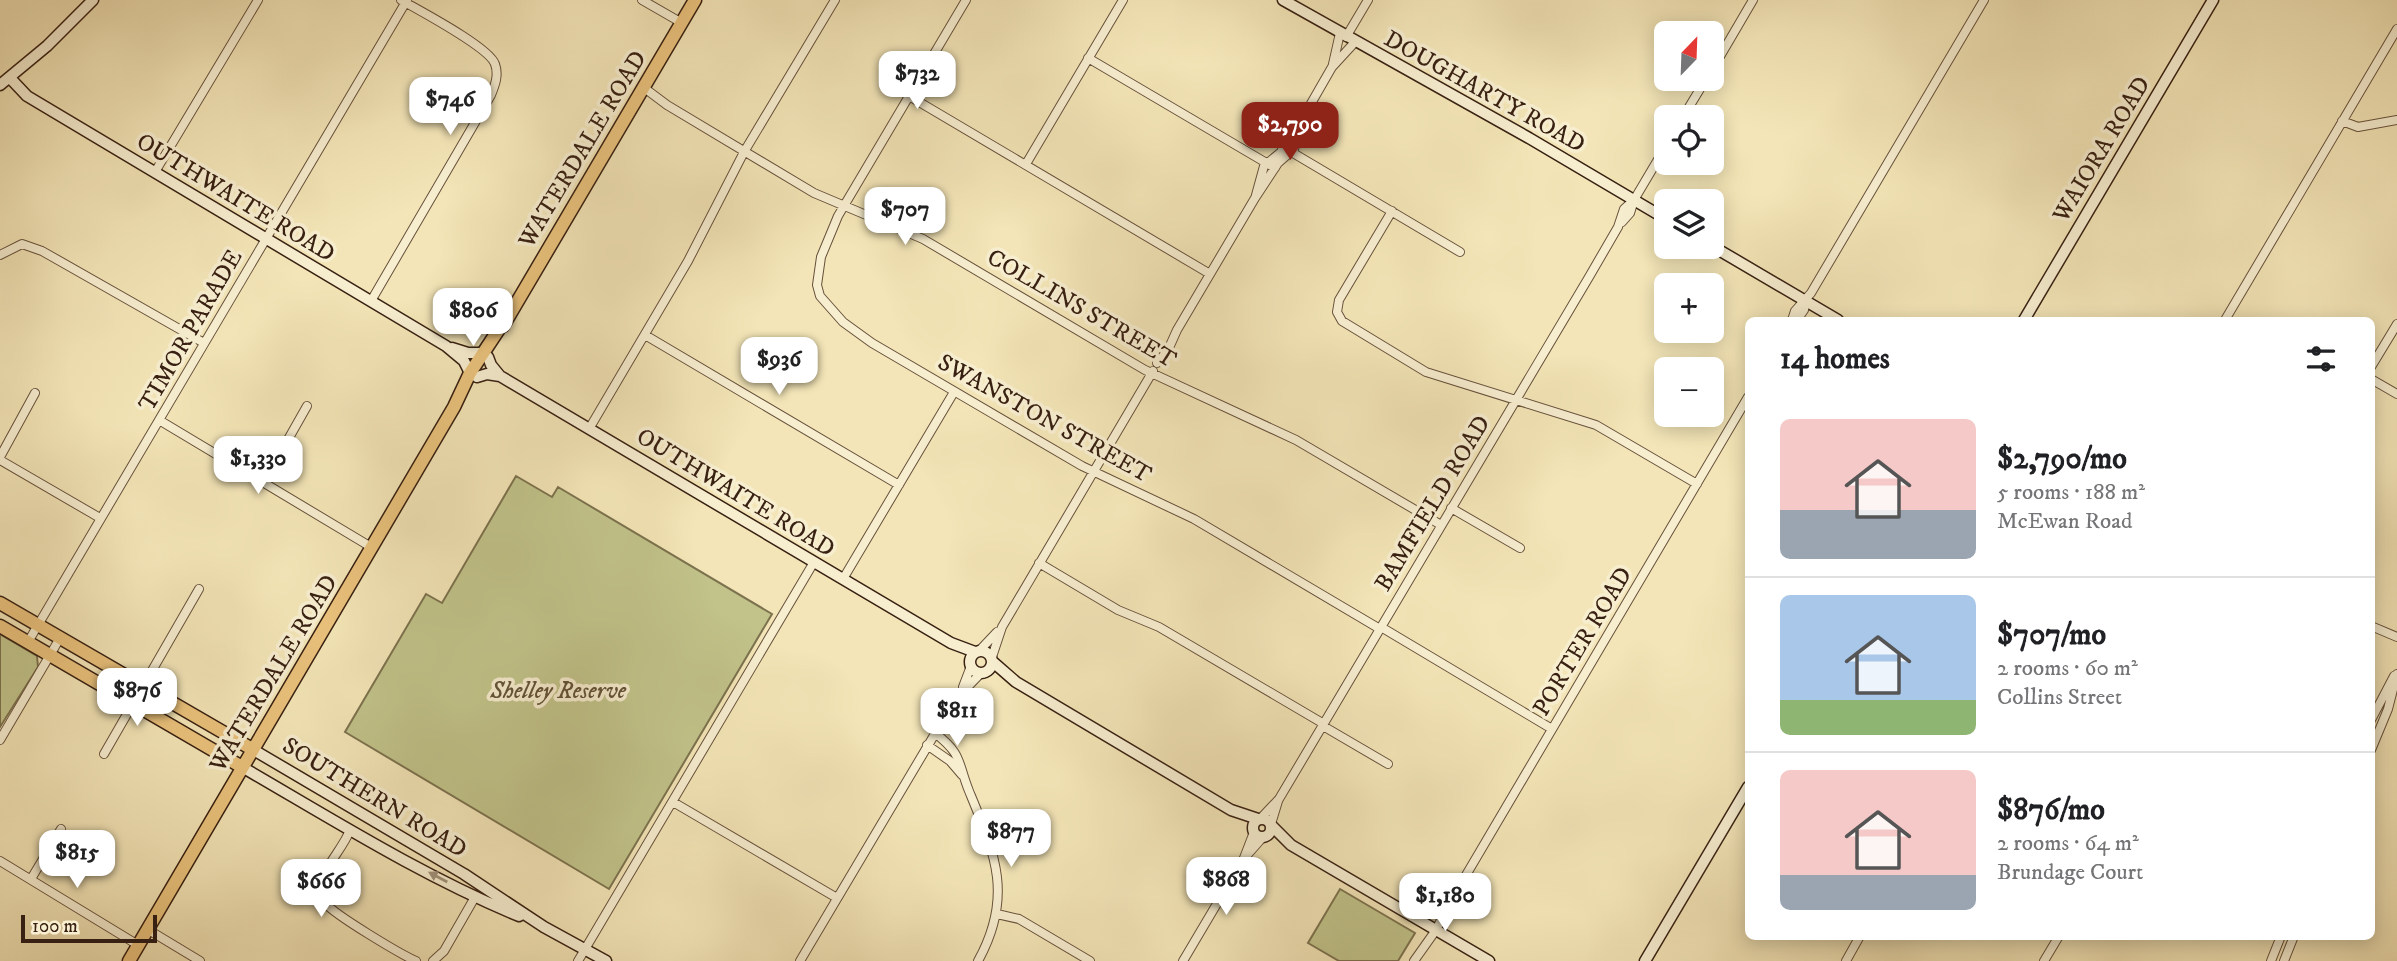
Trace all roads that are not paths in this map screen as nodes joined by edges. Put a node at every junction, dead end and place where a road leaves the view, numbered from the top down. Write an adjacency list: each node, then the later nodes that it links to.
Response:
1 (93, 0): 20 (street)
2 (258, 0): 34 (street)
3 (642, 0): 14 (street)
4 (695, 0): 14 (main road, WATERDALE ROAD)
5 (835, 0): 28 (street)
6 (966, 0): 23 (street, SWANSTON STREET)
7 (1123, 0): 18 (street)
8 (1283, 0): 16 (street, DOUGHARTY ROAD)
9 (1368, 0): 16 (street)
10 (1753, 0): 17 (street)
11 (1984, 0): 46 (street)
12 (2213, 0): 50 (street, WAIORA ROAD)
13 (404, 1): 40 (street, TIMOR PARADE); 45 (street)
14 (681, 23): 22 (main road, WATERDALE ROAD)
15 (2397, 29): 26 (street)
16 (1347, 37): 19 (street); 19 (street); 36 (street, DOUGHARTY ROAD)
17 (1724, 50)
18 (1088, 58): 30 (street); 31 (street)
19 (1332, 67): 24 (street)
20 (10, 78): 21 (street); 34 (street, OUTHWAITE ROAD)
21 (0, 85)
22 (642, 90): 28 (street, COLLINS STREET); 56 (main road, WATERDALE ROAD)
23 (909, 96): 31 (street); 37 (street, SWANSTON STREET)
24 (1305, 114): 27 (street); 29 (street)
25 (2397, 120): 26 (street)
26 (2342, 121): 51 (street)
27 (1283, 147): 29 (street); 30 (street)
28 (744, 152): 37 (street, COLLINS STREET); 53 (street)
29 (1292, 152): 33 (street); 38 (street)
30 (1265, 163): 33 (street); 35 (street)
31 (1026, 164): 44 (street)
32 (1654, 166): 36 (street, BAMFIELD ROAD)
33 (1275, 168): 35 (street)
34 (155, 172): 40 (street, OUTHWAITE ROAD)
35 (1255, 198): 44 (street)
36 (1634, 200): 39 (street, DOUGHARTY ROAD); 65 (street, BAMFIELD ROAD)
37 (844, 207): 58 (street, COLLINS STREET); 62 (street, SWANSTON STREET)
38 (1392, 211): 41 (street); 65 (street)
39 (1654, 212)
40 (265, 240): 45 (street, OUTHWAITE ROAD); 54 (street, TIMOR PARADE)
41 (1460, 252)
42 (1724, 253): 46 (street)
43 (0, 255): 54 (street)
44 (1210, 274): 58 (street)
45 (371, 301): 55 (street, OUTHWAITE ROAD)
46 (1806, 301): 47 (street); 48 (street); 49 (street)
47 (1793, 317)
48 (1799, 317)
49 (1833, 317)
50 (2026, 317)
51 (2227, 317)
52 (2397, 324): 57 (street)
53 (645, 335): 69 (street); 74 (street)
54 (204, 343): 68 (street, TIMOR PARADE)
55 (446, 346): 56 (street, OUTHWAITE ROAD); 59 (street, OUTHWAITE ROAD)
56 (485, 355): 59 (main road, WATERDALE ROAD); 60 (street, OUTHWAITE ROAD)
57 (2375, 360)
58 (1152, 373): 71 (street); 77 (street, COLLINS STREET)
59 (474, 375): 60 (street); 78 (main road, WATERDALE ROAD)
60 (500, 376): 69 (street, OUTHWAITE ROAD)
61 (2375, 381): 64 (street)
62 (954, 392): 71 (street, SWANSTON STREET); 74 (street)
63 (36, 393): 70 (street)
64 (2397, 394)
65 (1516, 398): 73 (street); 75 (street, BAMFIELD ROAD)
66 (1745, 402): 73 (street, PORTER ROAD)
67 (307, 406): 72 (street)
68 (159, 420): 72 (street); 76 (street, TIMOR PARADE)
69 (589, 429): 80 (street, OUTHWAITE ROAD)
70 (0, 458): 76 (street)
71 (1093, 472): 81 (street); 87 (street, SWANSTON STREET)
72 (264, 482): 78 (street)
73 (1697, 484): 99 (street, PORTER ROAD)
74 (899, 485): 82 (street)
75 (1451, 509): 77 (street, BAMFIELD ROAD); 79 (street)
76 (100, 518): 85 (street, TIMOR PARADE)
77 (1441, 525): 87 (street, BAMFIELD ROAD)
78 (371, 547): 104 (main road, WATERDALE ROAD)
79 (1520, 548)
80 (814, 562): 82 (street, OUTHWAITE ROAD); 110 (street)
81 (1039, 563): 93 (street); 98 (street)
82 (843, 579): 93 (street, OUTHWAITE ROAD)
83 (199, 589): 95 (street)
84 (0, 603): 85 (main road, SOUTHERN ROAD)
85 (37, 625): 90 (main road, SOUTHERN ROAD); 91 (street, TIMOR PARADE)
86 (0, 626): 91 (main road, SOUTHERN ROAD)
87 (1380, 628): 98 (street, BAMFIELD ROAD); 99 (street, SWANSTON STREET)
88 (2375, 628): 89 (street)
89 (2397, 637)
90 (60, 638): 92 (street); 95 (main road, SOUTHERN ROAD)
91 (28, 642): 92 (main road, SOUTHERN ROAD)
92 (50, 655): 96 (main road, SOUTHERN ROAD); 101 (street)
93 (981, 662): 100 (street); 111 (street, OUTHWAITE ROAD)
94 (2397, 673): 97 (street); 102 (street)
95 (143, 686): 96 (street); 104 (main road, SOUTHERN ROAD)
96 (133, 704): 105 (street); 107 (main road, SOUTHERN ROAD)
97 (2375, 710)
98 (1323, 725): 106 (street); 111 (street, BAMFIELD ROAD)
99 (1552, 729): 120 (street, PORTER ROAD)
100 (935, 733): 103 (street); 108 (street)
101 (0, 740)
102 (2375, 740)
103 (927, 746): 108 (street); 117 (street)
104 (252, 749): 107 (main road, WATERDALE ROAD); 119 (street, SOUTHERN ROAD)
105 (104, 754)
106 (1388, 764)
107 (242, 766): 113 (street, SOUTHERN ROAD); 121 (main road, WATERDALE ROAD)
108 (964, 778): 118 (street)
109 (1745, 792): 140 (street)
110 (673, 802): 117 (street); 127 (street)
111 (1262, 828): 120 (street, OUTHWAITE ROAD); 137 (street, BAMFIELD ROAD)
112 (61, 829): 115 (street)
113 (350, 830): 116 (street, SOUTHERN ROAD, one-way to 113); 130 (street)
114 (0, 861): 115 (street)
115 (31, 879): 126 (street)
116 (475, 897): 119 (street, SOUTHERN ROAD); 131 (street)
117 (837, 898): 134 (street)
118 (997, 914): 135 (street); 136 (street)
119 (544, 927): 127 (street, SOUTHERN ROAD)
120 (1434, 928): 138 (street, PORTER ROAD); 139 (street, OUTHWAITE ROAD)
121 (147, 929): 126 (main road, WATERDALE ROAD); 129 (street)
122 (1858, 940): 141 (street)
123 (2057, 940): 142 (street)
124 (2279, 940): 143 (street)
125 (2292, 940): 144 (street)
126 (138, 945): 128 (main road, WATERDALE ROAD)
127 (585, 950): 132 (street); 133 (street, SOUTHERN ROAD)
128 (129, 961)
129 (200, 961)
130 (416, 961)
131 (433, 961)
132 (578, 961)
133 (606, 961)
134 (800, 961)
135 (978, 961)
136 (1090, 961)
137 (1184, 961)
138 (1415, 961)
139 (1489, 961)
140 (1645, 961)
141 (1846, 961)
142 (2045, 961)
143 (2271, 961)
144 (2284, 961)

